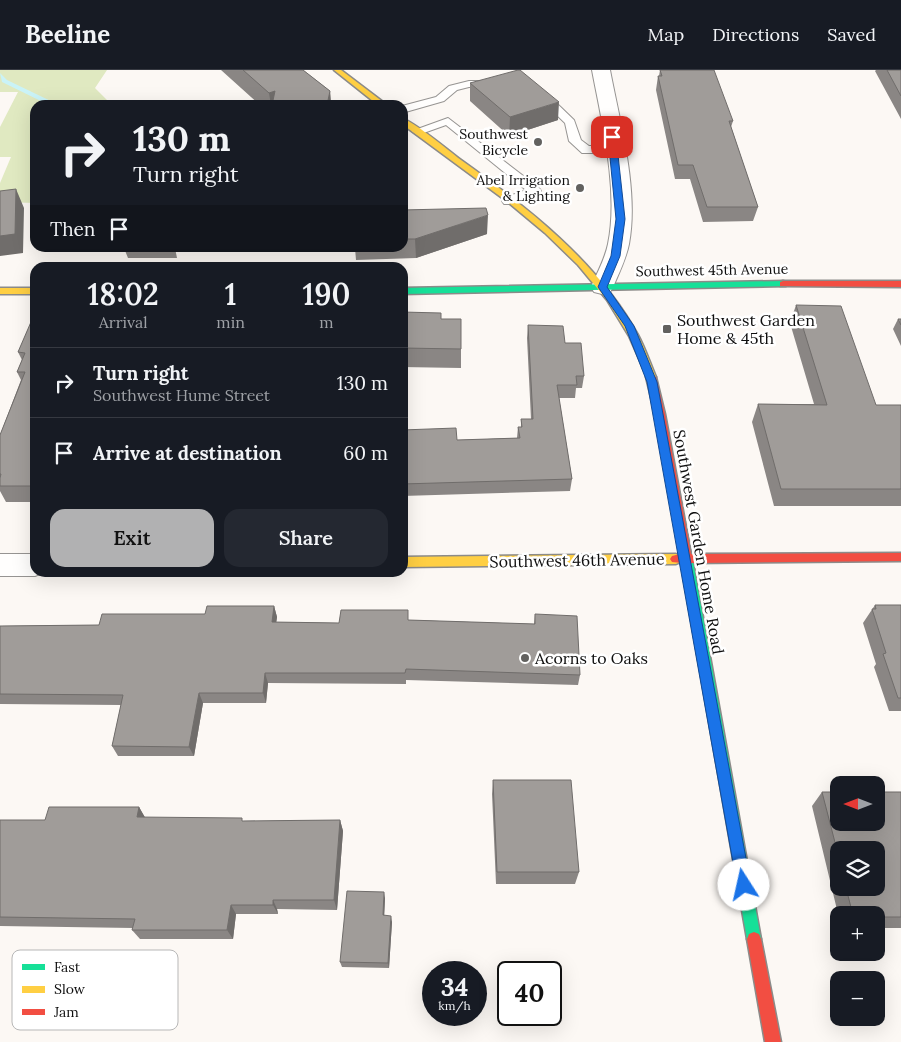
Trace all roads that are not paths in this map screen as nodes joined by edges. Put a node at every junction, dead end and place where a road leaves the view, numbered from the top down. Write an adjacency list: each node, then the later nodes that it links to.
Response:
1 (338, 70): 5 (street)
2 (601, 70): 9 (street)
3 (508, 84): 6 (lane)
4 (534, 89): 9 (lane)
5 (377, 100)
6 (408, 108)
7 (408, 124): 8 (street, Southwest Garden Home Road)
8 (418, 131): 10 (street, Southwest Garden Home Road); 10 (lane)
9 (614, 150): 12 (street)
10 (508, 201): 12 (street, Southwest Garden Home Road)
11 (901, 284): 12 (street, Southwest 45th Avenue)
12 (602, 287): 14 (street, Southwest 45th Avenue); 17 (street, Southwest Garden Home Road)
13 (30, 291): 15 (street)
14 (408, 291)
15 (0, 292)
16 (901, 557): 17 (street, Southwest 46th Avenue)
17 (685, 559): 18 (street, Southwest 46th Avenue); 21 (street, Southwest Garden Home Road)
18 (408, 562)
19 (0, 565): 20 (street)
20 (30, 565)
21 (773, 1042)

